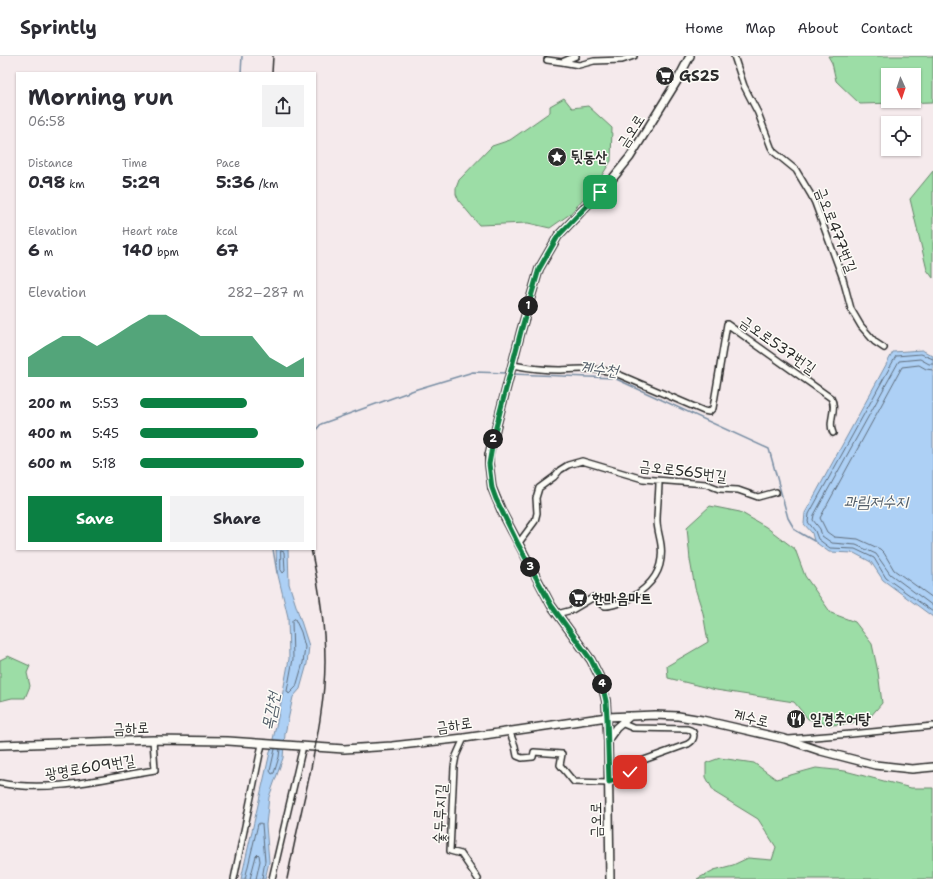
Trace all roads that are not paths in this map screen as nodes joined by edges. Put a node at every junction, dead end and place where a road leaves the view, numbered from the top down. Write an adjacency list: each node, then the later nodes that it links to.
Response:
1 (576, 56): 6 (street)
2 (634, 56): 6 (street)
3 (690, 56): 8 (main road, 금오로)
4 (734, 56): 7 (street, 금오로477번길)
5 (547, 60): 6 (street)
6 (562, 62)
7 (884, 348)
8 (512, 367): 9 (street, 금오로537번길); 12 (main road, 금오로)
9 (833, 434)
10 (659, 481): 11 (street, 금오로565번길); 12 (street, 금오로565번길); 13 (street)
11 (776, 492)
12 (518, 544): 13 (main road, 금오로)
13 (557, 614): 15 (main road, 금오로)
14 (630, 715): 15 (main road, 계수로); 16 (main road); 21 (main road, 계수로)
15 (607, 717): 18 (main road, 금하로); 20 (main road, 금오로)
16 (621, 723): 20 (main road); 27 (street)
17 (933, 726): 21 (street)
18 (510, 730): 19 (main road, 금하로); 27 (street)
19 (464, 738): 25 (main road, 금하로); 31 (street, 숯두루지길)
20 (608, 739): 27 (main road, 금오로)
21 (785, 739): 26 (main road, 계수로)
22 (153, 740): 23 (main road, 금하로); 24 (main road, 금하로); 28 (street, 광명로609번길)
23 (262, 744): 25 (main road, 금하로); 29 (street)
24 (0, 745)
25 (303, 746): 30 (street)
26 (933, 768)
27 (609, 782): 32 (main road, 금오로)
28 (0, 784)
29 (234, 879)
30 (272, 879)
31 (478, 879)
32 (610, 879)

